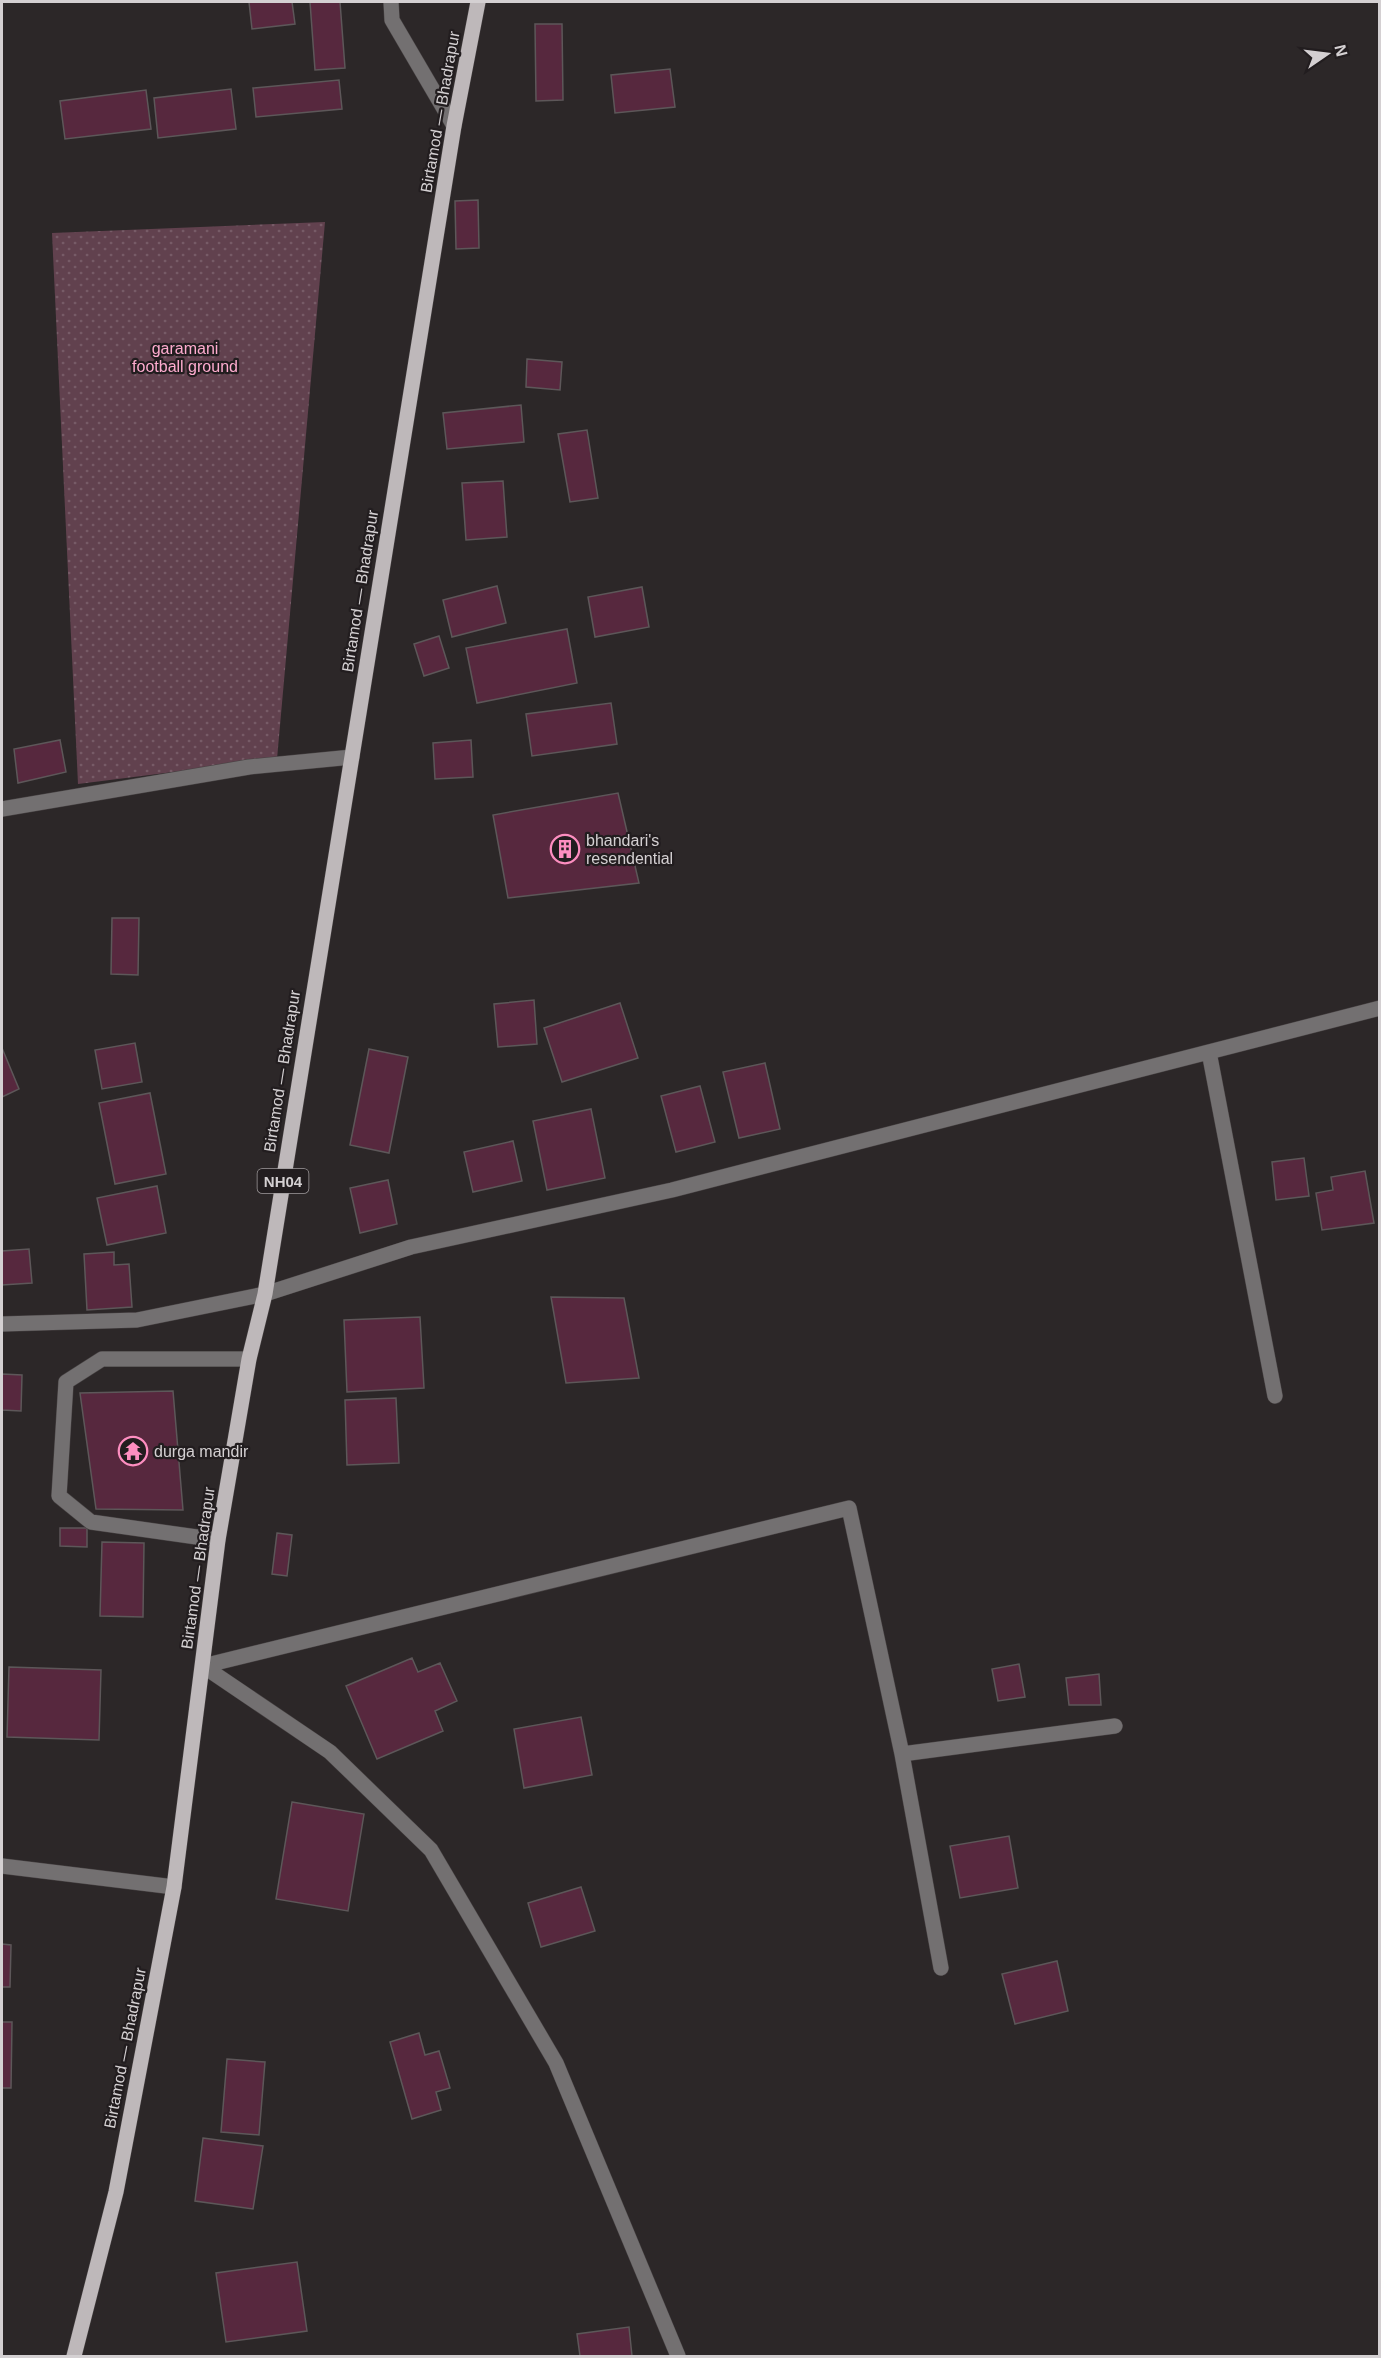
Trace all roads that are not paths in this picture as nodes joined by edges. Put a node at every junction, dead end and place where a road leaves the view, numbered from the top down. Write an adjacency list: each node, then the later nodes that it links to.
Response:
1 (391, 2): 3 (street)
2 (478, 2): 3 (main road, Birtamod — Bhadrapur / NH04)
3 (454, 126): 4 (main road, Birtamod — Bhadrapur / NH04)
4 (352, 758): 5 (street); 8 (main road, Birtamod — Bhadrapur / NH04)
5 (2, 809)
6 (1380, 1008): 7 (street)
7 (1209, 1052): 8 (street); 11 (street)
8 (265, 1294): 9 (street); 10 (main road, Birtamod — Bhadrapur / NH04)
9 (2, 1324)
10 (249, 1359): 12 (main road, Birtamod — Bhadrapur / NH04); 12 (street)
11 (1275, 1396)
12 (218, 1540): 13 (main road, Birtamod — Bhadrapur / NH04)
13 (203, 1666): 15 (street); 17 (main road, Birtamod — Bhadrapur / NH04); 20 (street)
14 (1115, 1726): 15 (street)
15 (902, 1754): 18 (street)
16 (2, 1866): 17 (street)
17 (174, 1887): 19 (main road, Birtamod — Bhadrapur / NH04)
18 (941, 1968)
19 (74, 2356)
20 (678, 2356)

